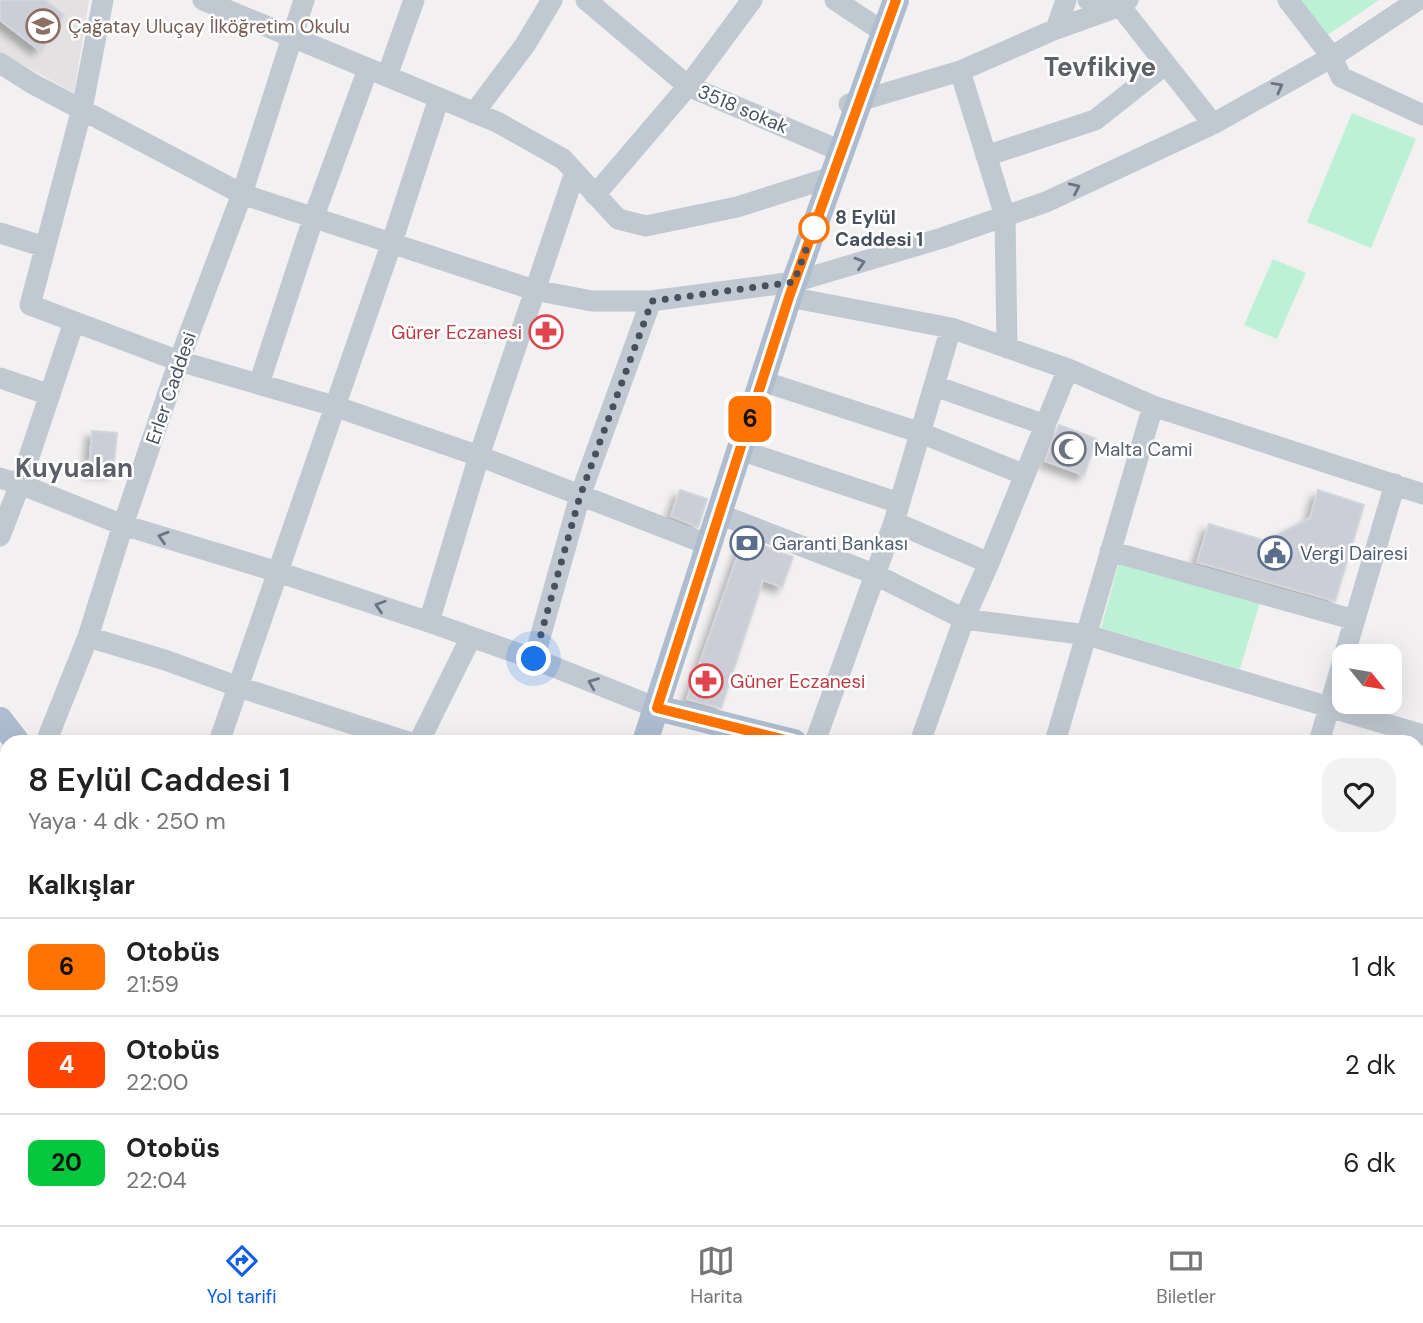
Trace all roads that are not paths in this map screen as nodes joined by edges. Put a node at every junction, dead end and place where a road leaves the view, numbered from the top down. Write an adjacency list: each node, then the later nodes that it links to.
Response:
1 (103, 0): 27 (street)
2 (203, 0): 18 (street)
3 (304, 0): 18 (street, Erler Caddesi)
4 (414, 0): 23 (street)
5 (552, 0): 28 (street)
6 (586, 0): 24 (street, 3518 sokak)
7 (752, 0): 24 (street)
8 (835, 0): 16 (street)
9 (884, 0): 16 (main road)
10 (896, 0): 16 (main road)
11 (1066, 0): 17 (street)
12 (1088, 0): 15 (street)
13 (1288, 0): 19 (street)
14 (1418, 0): 19 (street)
15 (1124, 3): 17 (street); 20 (street)
16 (880, 29): 26 (main road)
17 (1056, 29): 22 (street)
18 (292, 37): 23 (street); 34 (street, Erler Caddesi)
19 (1332, 57): 29 (street); 30 (street, one-way to 19)
20 (1166, 64): 30 (street); 31 (street)
21 (2, 67): 27 (street)
22 (960, 71): 26 (street); 31 (street)
23 (377, 72): 25 (street); 36 (street)
24 (688, 86): 32 (street, 3518 sokak); 35 (street)
25 (439, 98): 28 (street); 39 (street)
26 (855, 102): 32 (main road)
27 (82, 109): 34 (street); 40 (street)
28 (474, 113): 33 (street)
29 (1423, 115)
30 (1213, 124): 37 (street, one-way to 30)
31 (986, 156): 37 (street)
32 (833, 163): 35 (street); 41 (main road)
33 (575, 172): 35 (street); 42 (street)
34 (242, 194): 36 (street); 47 (street, Erler Caddesi)
35 (595, 195)
36 (314, 216): 39 (street); 51 (street)
37 (1005, 216): 41 (street, one-way to 37); 46 (street)
38 (0, 233): 40 (street)
39 (391, 242): 42 (street); 54 (street)
40 (45, 247): 44 (street)
41 (788, 288): 43 (street); 45 (street); 50 (main road); 69 (main road)
42 (534, 290): 43 (street); 59 (street)
43 (652, 301): 64 (street)
44 (74, 321): 47 (street); 53 (street)
45 (951, 328): 46 (street); 52 (street)
46 (1007, 348): 48 (street)
47 (179, 361): 51 (street); 67 (street, Erler Caddesi)
48 (1068, 369): 55 (street); 56 (street)
49 (0, 378): 53 (street)
50 (762, 381): 57 (street); 58 (main road)
51 (259, 384): 54 (street)
52 (935, 386): 56 (street); 57 (street)
53 (50, 395): 61 (street)
54 (334, 406): 59 (street); 72 (street)
55 (1153, 406): 62 (street); 70 (street)
56 (1045, 425): 60 (street)
57 (921, 433): 60 (street); 65 (street)
58 (740, 450): 65 (street); 66 (main road)
59 (479, 456): 64 (street); 76 (street)
60 (1025, 475): 71 (street)
61 (10, 481): 67 (street); 68 (street)
62 (1395, 484): 63 (street); 75 (street)
63 (1422, 490)
64 (580, 496): 69 (street); 81 (street)
65 (897, 512): 71 (street); 73 (street)
66 (719, 514): 69 (main road); 73 (street)
67 (123, 525): 72 (street, one-way to 67); 78 (street, Erler Caddesi)
68 (0, 536)
69 (704, 543): 84 (main road)
70 (1110, 551): 75 (street); 77 (street)
71 (989, 563): 74 (street)
72 (278, 572): 76 (street, one-way to 72); 82 (street)
73 (874, 574): 74 (street); 95 (street)
74 (964, 619): 77 (street); 96 (street)
75 (1355, 620): 80 (street)
76 (429, 622): 79 (street)
77 (1087, 635): 85 (street); 97 (street)
78 (88, 637): 82 (street); 88 (street, Erler Caddesi)
79 (471, 637): 81 (street); 91 (street)
80 (1348, 644)
81 (534, 659): 84 (street, one-way to 81)
82 (239, 687): 89 (street); 90 (street)
83 (1332, 698): 85 (street)
84 (652, 706): 92 (main road); 93 (main road); 94 (main road)
85 (1329, 708): 98 (street); 99 (street)
86 (0, 720): 87 (main road)
87 (12, 735)
88 (49, 735)
89 (222, 735)
90 (386, 735)
91 (422, 735)
92 (638, 735)
93 (646, 735)
94 (766, 735)
95 (817, 735)
96 (923, 735)
97 (1057, 735)
98 (1322, 735)
99 (1423, 735)

